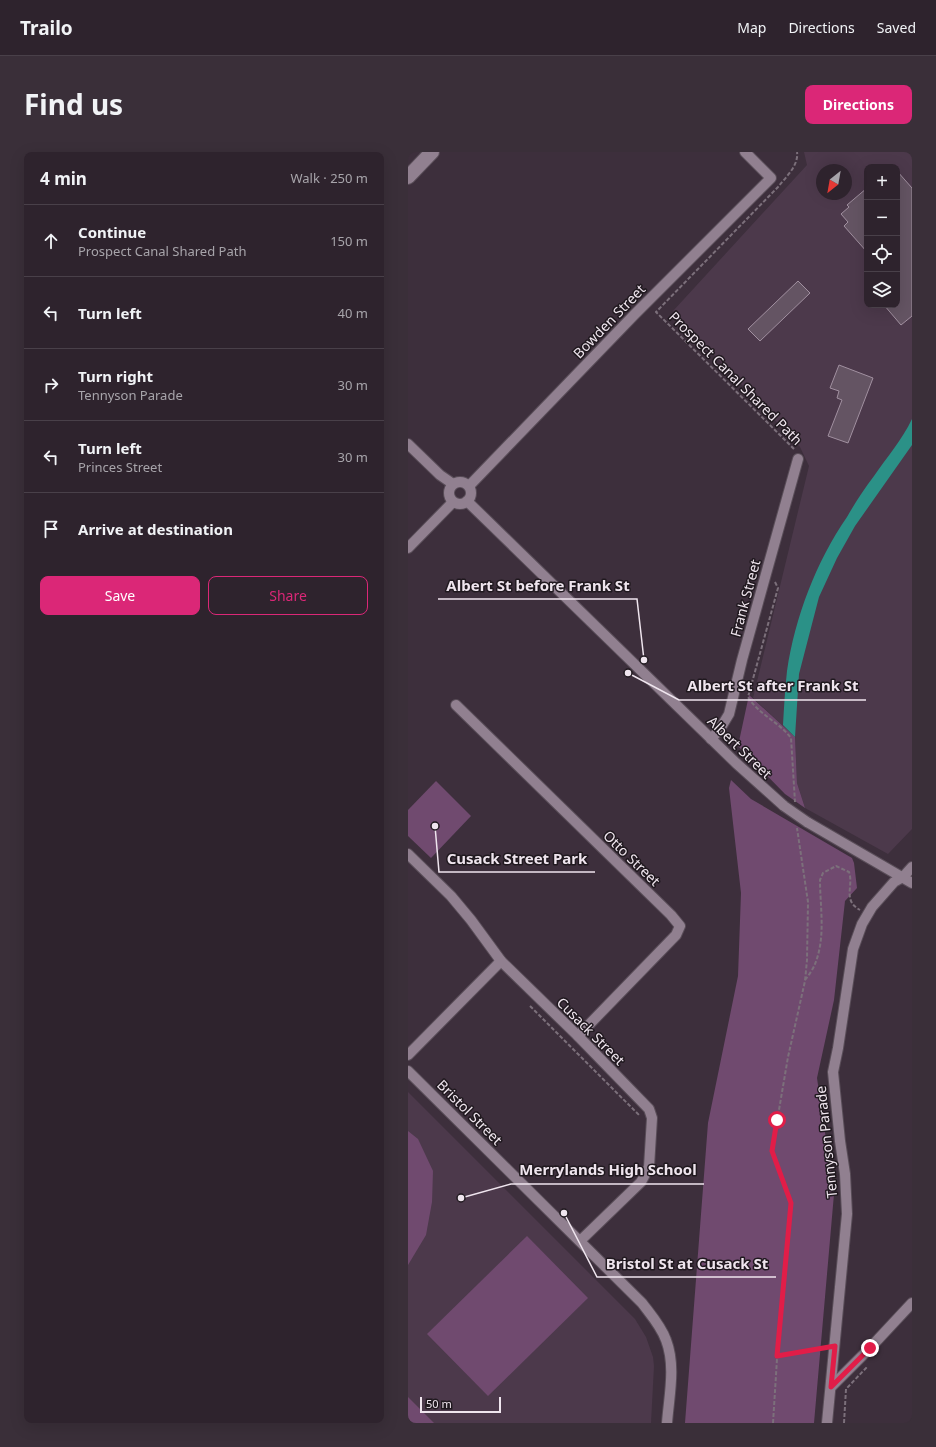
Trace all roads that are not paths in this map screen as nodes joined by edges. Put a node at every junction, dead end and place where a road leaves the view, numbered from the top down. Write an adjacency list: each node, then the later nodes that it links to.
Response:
1 (432, 152): 3 (main road)
2 (745, 152): 7 (street, Bowden Street)
3 (408, 177)
4 (408, 444): 6 (street)
5 (798, 459): 12 (street, Frank Street)
6 (453, 484): 7 (street); 9 (street)
7 (469, 486): 8 (street)
8 (467, 501): 9 (street); 12 (street, Albert Street)
9 (453, 502): 10 (street)
10 (408, 548)
11 (456, 705): 18 (street, Otto Street)
12 (711, 739): 15 (street, Albert Street, bridge)
13 (408, 854): 17 (street, Cusack Street)
14 (912, 867): 15 (street, Tennyson Parade)
15 (903, 877): 16 (street, Albert Street); 23 (street, Tennyson Parade)
16 (912, 883)
17 (501, 961): 18 (street, Cusack Street); 19 (street)
18 (578, 1036): 21 (street, Cusack Street)
19 (408, 1054)
20 (408, 1071): 21 (street, Bristol Street)
21 (580, 1241): 24 (street, Bristol Street)
22 (912, 1303): 23 (street)
23 (831, 1387): 25 (street, Tennyson Parade)
24 (667, 1423)
25 (827, 1423)

